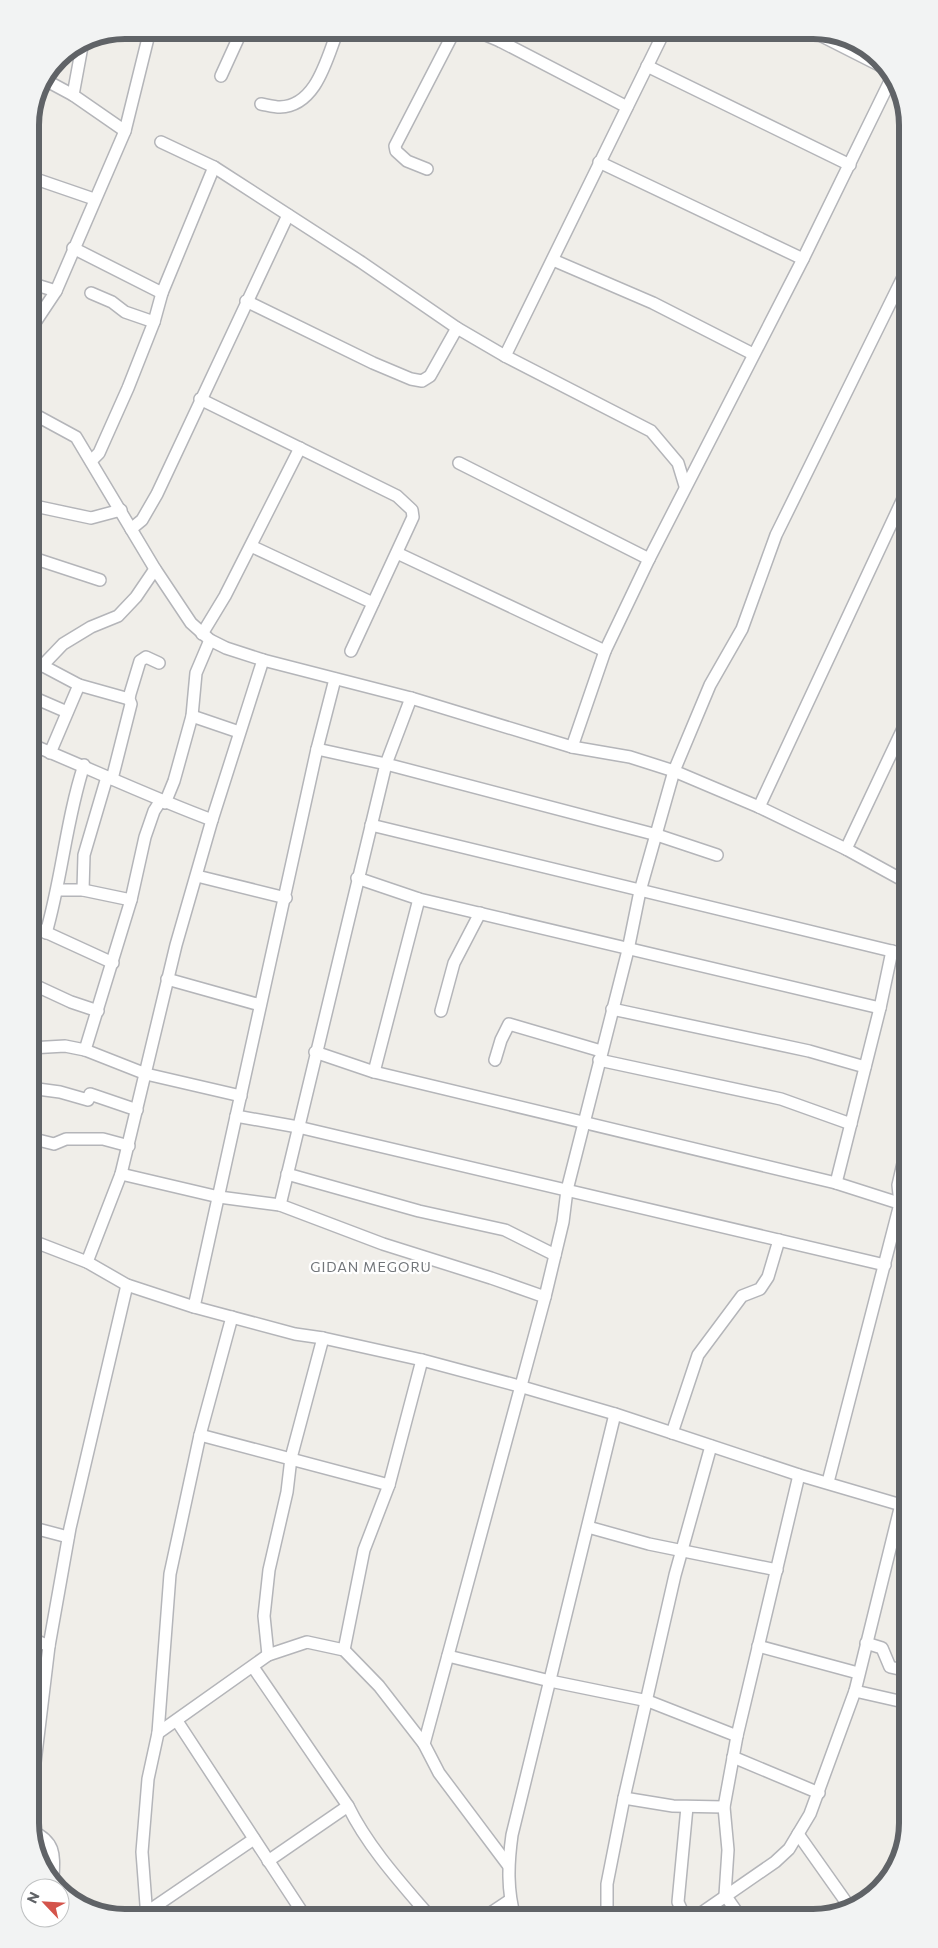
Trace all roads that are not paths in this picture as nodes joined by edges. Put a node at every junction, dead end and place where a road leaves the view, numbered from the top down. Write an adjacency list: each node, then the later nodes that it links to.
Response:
1 (148, 39): 18 (street)
2 (238, 39): 12 (street)
3 (334, 39): 16 (street)
4 (450, 39): 23 (street)
5 (495, 39): 8 (street)
6 (660, 39): 11 (street)
7 (830, 40): 10 (street)
8 (500, 41): 17 (street)
9 (81, 51): 15 (street)
10 (870, 60)
11 (647, 66): 17 (street); 21 (street)
12 (222, 76)
13 (50, 84): 15 (street)
14 (889, 84): 21 (street)
15 (73, 95): 18 (street)
16 (261, 104)
17 (627, 107): 20 (street)
18 (125, 131): 25 (street)
19 (161, 142): 22 (street)
20 (599, 162): 28 (street); 29 (street)
21 (850, 165): 28 (street)
22 (214, 167): 26 (street); 33 (street)
23 (427, 169)
24 (39, 179): 25 (street)
25 (94, 199): 27 (street)
26 (288, 215): 35 (street); 38 (street)
27 (73, 248): 31 (street); 33 (street)
28 (803, 259): 39 (street)
29 (553, 260): 39 (street); 40 (street)
30 (39, 286): 31 (street)
31 (56, 291): 36 (street)
32 (91, 293): 37 (street)
33 (162, 293): 37 (street)
34 (899, 296): 80 (street)
35 (246, 301): 38 (street); 41 (street)
36 (39, 316)
37 (154, 322): 44 (street)
38 (456, 328): 40 (street)
39 (752, 354): 46 (street)
40 (505, 356): 46 (street)
41 (200, 399): 43 (street); 50 (street)
42 (39, 417): 44 (street)
43 (300, 448): 51 (street); 52 (street)
44 (91, 461): 49 (street)
45 (459, 463): 53 (street)
46 (685, 486): 53 (street)
47 (39, 507): 49 (street)
48 (899, 507): 83 (street)
49 (121, 510): 50 (street)
50 (130, 529): 55 (street)
51 (251, 546): 57 (street); 58 (street)
52 (397, 553): 57 (street); 60 (street)
53 (649, 559): 60 (street)
54 (39, 560): 56 (street)
55 (155, 569): 58 (street); 64 (street)
56 (100, 580)
57 (373, 603): 59 (street)
58 (206, 637): 61 (street); 71 (street)
59 (351, 651)
60 (605, 651): 74 (street)
61 (263, 660): 65 (street); 72 (street)
62 (159, 662): 68 (street)
63 (39, 664): 64 (street)
64 (42, 666): 66 (street)
65 (334, 679): 67 (street); 76 (street)
66 (78, 685): 68 (street); 70 (street)
67 (411, 698): 74 (street); 78 (street)
68 (129, 699): 81 (street)
69 (39, 700): 70 (street)
70 (67, 712): 77 (street)
71 (192, 716): 72 (street); 82 (street)
72 (239, 732): 84 (street)
73 (899, 737): 87 (street)
74 (572, 747): 80 (street)
75 (39, 748): 77 (street)
76 (317, 749): 78 (street); 95 (street)
77 (50, 753): 79 (street)
78 (386, 764): 85 (street); 86 (street)
79 (84, 765): 81 (street); 92 (street)
80 (674, 771): 83 (street); 86 (street)
81 (110, 778): 82 (street); 93 (street)
82 (163, 801): 84 (street); 96 (street)
83 (759, 807): 87 (street)
84 (212, 820): 89 (street)
85 (371, 825): 90 (street); 94 (street)
86 (657, 835): 88 (street); 94 (street)
87 (846, 849): 91 (street)
88 (717, 856)
89 (197, 876): 95 (street); 105 (street)
90 (357, 878): 97 (street); 114 (street)
91 (899, 878)
92 (58, 890): 93 (street); 100 (street)
93 (83, 890): 96 (street)
94 (640, 891): 101 (street); 102 (street)
95 (286, 898): 107 (street)
96 (132, 900): 104 (street)
97 (418, 900): 98 (street); 118 (street)
98 (480, 913): 101 (street); 111 (street)
99 (39, 930): 100 (street)
100 (46, 933): 104 (street)
101 (628, 950): 108 (street); 109 (street)
102 (892, 951): 103 (street); 108 (street)
103 (899, 953)
104 (113, 963): 110 (street)
105 (167, 979): 107 (street); 119 (street)
106 (39, 987): 110 (street)
107 (260, 1005): 121 (street)
108 (880, 1008): 117 (street)
109 (612, 1009): 115 (street); 117 (street)
110 (98, 1011): 113 (street)
111 (441, 1011)
112 (39, 1047): 113 (street)
113 (85, 1050): 119 (street)
114 (315, 1052): 118 (street); 126 (street)
115 (600, 1056): 116 (street); 124 (street); 125 (street)
116 (495, 1060)
117 (865, 1067): 125 (street)
118 (374, 1072): 124 (street)
119 (146, 1074): 121 (street); 122 (street)
120 (39, 1089): 122 (street)
121 (241, 1096): 123 (street)
122 (137, 1110): 128 (street)
123 (236, 1116): 126 (street); 133 (street)
124 (584, 1122): 131 (street); 132 (street)
125 (851, 1124): 131 (street)
126 (298, 1127): 130 (street); 132 (street)
127 (39, 1140): 128 (street)
128 (129, 1146): 129 (street)
129 (122, 1174): 133 (street); 140 (street)
130 (287, 1174): 135 (street); 139 (street)
131 (836, 1183): 134 (street)
132 (567, 1190): 137 (street); 139 (street)
133 (219, 1197): 135 (street); 144 (street)
134 (899, 1203)
135 (280, 1205): 143 (street)
136 (899, 1221): 141 (street)
137 (779, 1240): 141 (street); 150 (street)
138 (39, 1243): 140 (street)
139 (555, 1255): 143 (street)
140 (87, 1262): 142 (street)
141 (885, 1265): 155 (street)
142 (127, 1285): 144 (street); 161 (street)
143 (545, 1297): 148 (street)
144 (194, 1307): 145 (street)
145 (232, 1317): 146 (street); 151 (street)
146 (323, 1338): 147 (street); 153 (street)
147 (422, 1360): 148 (street); 156 (street)
148 (519, 1386): 149 (street); 170 (street)
149 (615, 1414): 150 (street); 159 (street)
150 (672, 1433): 152 (street)
151 (200, 1435): 153 (street); 180 (street)
152 (711, 1446): 154 (street); 162 (street)
153 (291, 1458): 156 (street); 169 (street)
154 (799, 1475): 155 (street); 163 (street)
155 (828, 1482): 157 (street)
156 (389, 1485): 168 (street)
157 (899, 1504)
158 (899, 1524): 165 (street)
159 (588, 1527): 162 (street); 174 (street)
160 (39, 1529): 161 (street)
161 (68, 1537): 166 (street)
162 (682, 1552): 163 (street); 176 (street)
163 (777, 1570): 167 (street)
164 (39, 1642): 166 (street)
165 (866, 1643): 172 (street); 173 (street)
166 (49, 1646): 179 (street)
167 (758, 1646): 173 (street); 181 (street)
168 (344, 1650): 169 (street); 182 (street)
169 (268, 1655): 171 (street)
170 (448, 1656): 174 (street); 182 (street)
171 (253, 1667): 178 (street); 186 (street)
172 (899, 1668)
173 (858, 1673): 175 (street)
174 (550, 1681): 176 (street); 193 (street)
175 (855, 1691): 177 (street); 184 (street)
176 (648, 1701): 181 (street); 185 (street)
177 (899, 1701)
178 (176, 1721): 180 (street); 191 (street)
179 (39, 1729)
180 (158, 1733): 198 (street)
181 (737, 1736): 183 (street)
182 (424, 1744): 193 (street)
183 (733, 1756): 184 (street); 188 (street)
184 (819, 1793): 189 (street)
185 (624, 1798): 187 (street); 204 (street)
186 (348, 1806): 192 (street); 201 (street)
187 (687, 1807): 188 (street); 205 (street)
188 (724, 1807): 195 (street)
189 (798, 1834): 195 (street); 197 (street)
190 (40, 1836): 194 (street)
191 (254, 1839): 192 (street); 199 (street)
192 (268, 1861): 200 (street)
193 (508, 1865): 196 (street)
194 (54, 1871)
195 (725, 1895): 206 (street); 207 (street)
196 (510, 1900): 202 (street); 203 (street)
197 (847, 1903)
198 (147, 1909)
199 (155, 1909)
200 (299, 1909)
201 (423, 1909)
202 (496, 1909)
203 (512, 1909)
204 (607, 1909)
205 (681, 1909)
206 (706, 1909)
207 (735, 1909)

